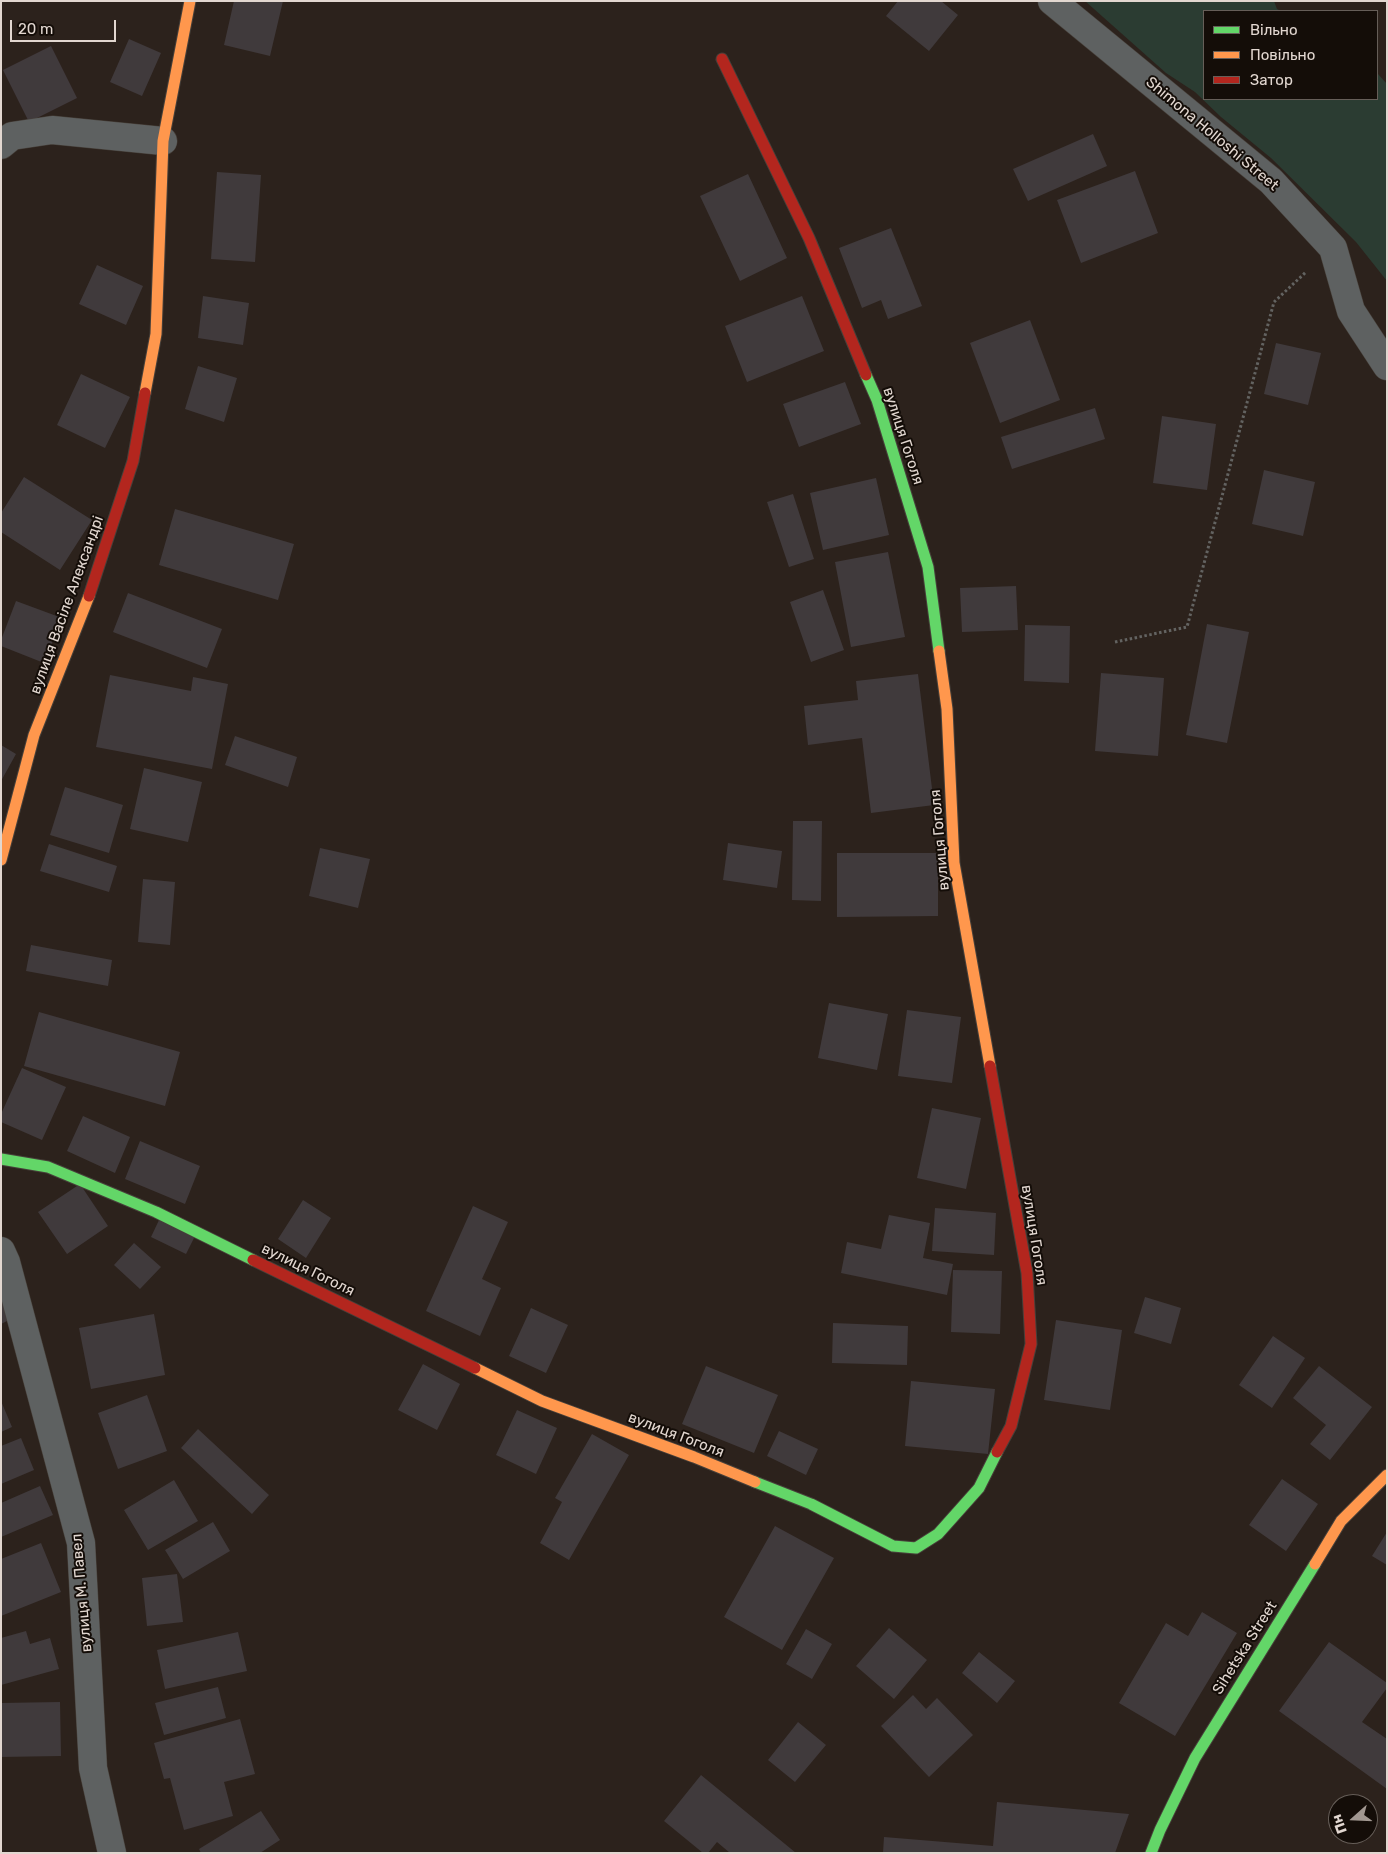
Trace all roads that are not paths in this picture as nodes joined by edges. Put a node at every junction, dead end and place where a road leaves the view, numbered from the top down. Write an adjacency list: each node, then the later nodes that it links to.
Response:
1 (190, 1): 4 (street, вулиця Васіле Александрі)
2 (1052, 1): 6 (street, Shimona Holloshi Street)
3 (722, 60): 8 (street, вулиця Гоголя)
4 (164, 141): 5 (street); 7 (street, вулиця Васіле Александрі)
5 (1, 146)
6 (1387, 366)
7 (1, 860)
8 (1, 1159)
9 (1, 1251): 11 (street, вулиця М. Павел)
10 (1387, 1475): 12 (street, Sihetska Street)
11 (112, 1853)
12 (1151, 1853)

